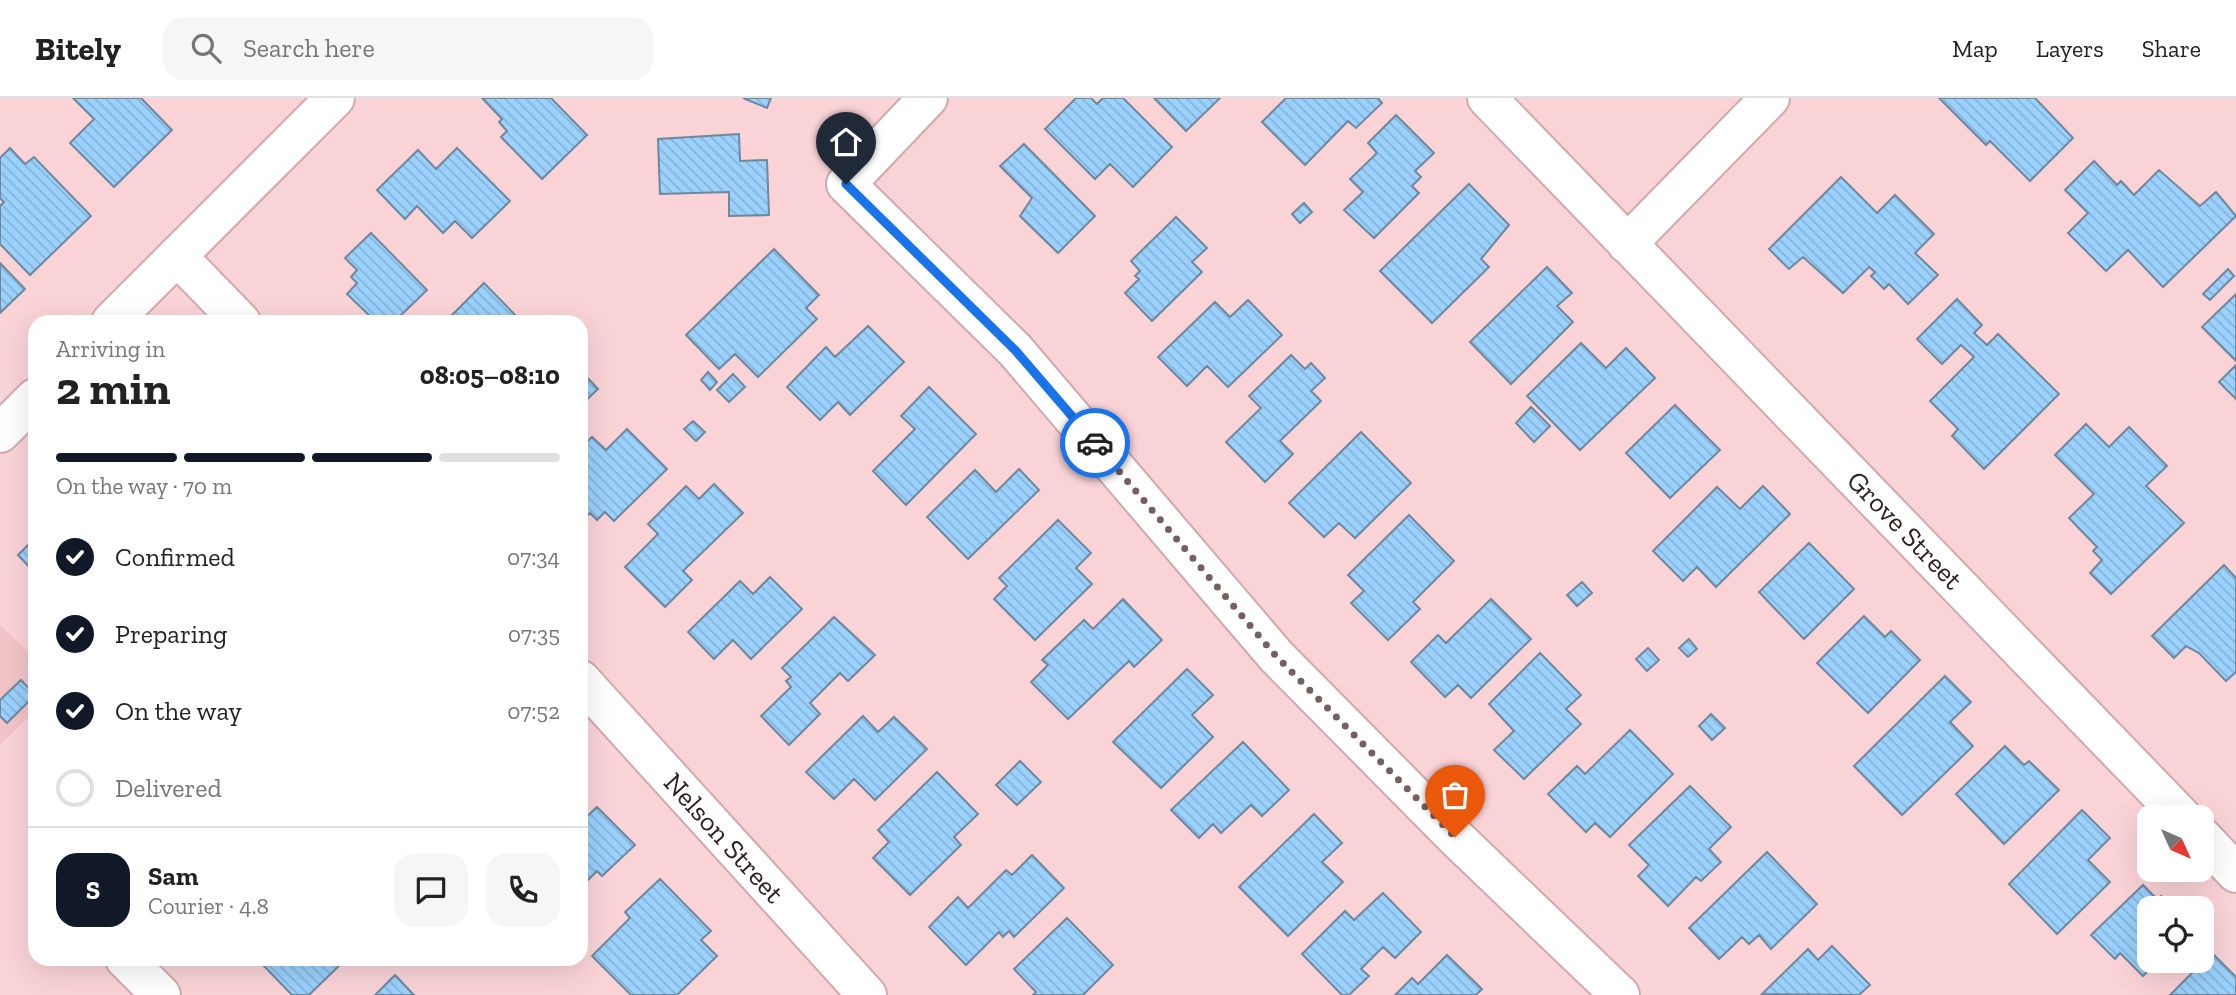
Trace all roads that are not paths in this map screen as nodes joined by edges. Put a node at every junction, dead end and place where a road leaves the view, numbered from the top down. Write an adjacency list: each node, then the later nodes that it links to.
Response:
1 (335, 98): 6 (street)
2 (928, 98): 18 (street)
3 (1487, 98): 5 (street, Grove Street)
4 (1770, 98): 5 (street)
5 (1628, 244): 12 (street, Grove Street)
6 (177, 256): 7 (street); 8 (street)
7 (118, 315)
8 (234, 315)
9 (28, 405): 10 (street)
10 (0, 433)
11 (588, 688): 17 (street, Nelson Street)
12 (2170, 805)
13 (2214, 850): 14 (street)
14 (2236, 873)
15 (132, 966): 16 (street)
16 (160, 995)
17 (867, 995)
18 (1619, 995)

